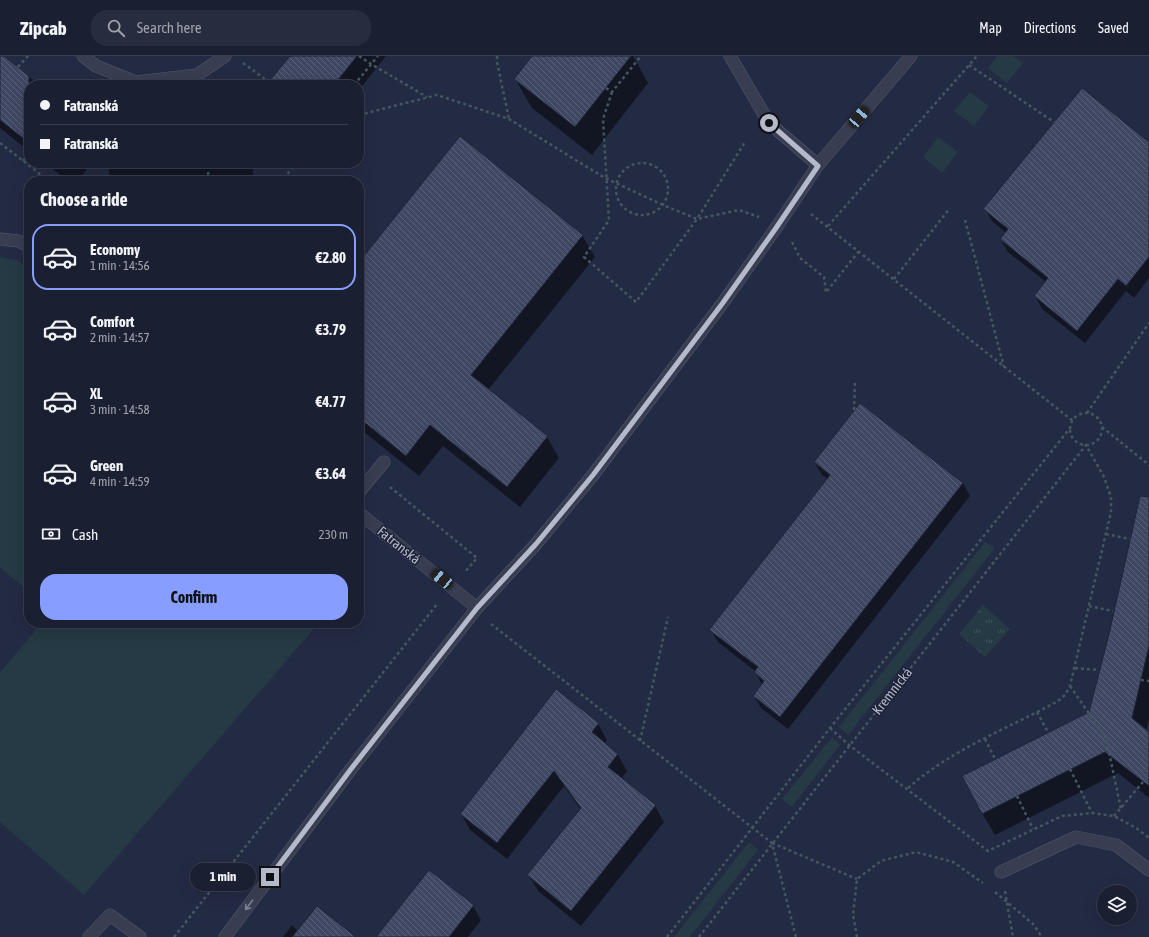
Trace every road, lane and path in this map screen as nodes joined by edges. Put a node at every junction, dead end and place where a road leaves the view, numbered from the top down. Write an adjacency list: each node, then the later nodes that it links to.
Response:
1 (28, 56): 14 (path)
2 (83, 56): 15 (street)
3 (225, 56): 16 (street)
4 (360, 56): 12 (path)
5 (378, 56): 12 (path)
6 (497, 56): 23 (path)
7 (641, 56): 20 (path)
8 (730, 56): 28 (street)
9 (910, 56): 28 (street)
10 (977, 56): 13 (path)
11 (239, 60): 17 (path)
12 (371, 64): 18 (path); 21 (path)
13 (969, 65): 24 (path); 41 (path)
14 (18, 67)
15 (131, 80)
16 (153, 80)
17 (266, 80)
18 (358, 80)
19 (606, 88): 20 (path)
20 (612, 92): 33 (path)
21 (428, 98): 22 (path); 23 (path)
22 (364, 114)
23 (509, 119): 33 (path)
24 (1054, 122)
25 (745, 142): 38 (path)
26 (0, 143): 27 (path)
27 (23, 161)
28 (818, 166): 65 (street)
29 (32, 168): 31 (path)
30 (208, 172): 32 (path)
31 (43, 176)
32 (208, 176)
33 (605, 178): 34 (path); 38 (path)
34 (617, 184): 35 (path); 35 (path); 35 (path)
35 (663, 205): 38 (path)
36 (950, 208): 46 (path)
37 (811, 214): 41 (path)
38 (697, 219): 39 (path)
39 (763, 219)
40 (965, 220): 48 (path)
41 (828, 226): 45 (path)
42 (788, 238): 45 (path)
43 (0, 240): 44 (street)
44 (24, 244)
45 (859, 251): 46 (path)
46 (894, 279): 48 (path)
47 (1149, 323): 51 (path)
48 (1004, 367): 52 (path)
49 (855, 380): 50 (path)
50 (854, 410)
51 (1087, 413): 52 (path); 54 (path)
52 (1072, 421): 53 (path)
53 (1071, 427): 55 (path); 75 (path)
54 (1101, 427): 55 (path); 57 (path)
55 (1086, 445): 61 (path); 79 (path, Kremnická)
56 (384, 462): 58 (street)
57 (1149, 465)
58 (374, 474): 59 (street); 63 (path)
59 (364, 486)
60 (364, 517): 63 (street, Fatranská)
61 (1106, 534): 62 (path); 64 (path)
62 (1130, 539)
63 (451, 587): 65 (street, Fatranská); 99 (path)
64 (1089, 606): 66 (path); 69 (path)
65 (477, 608): 100 (street, one-way to 100)
66 (1113, 611)
67 (668, 617): 78 (path)
68 (488, 621): 78 (path)
69 (1074, 668): 70 (path); 73 (path)
70 (1099, 670)
71 (1141, 680): 72 (path)
72 (1149, 681)
73 (1070, 686): 74 (path); 85 (path)
74 (1038, 712): 76 (path); 77 (path)
75 (830, 728): 79 (path); 88 (path)
76 (1048, 732)
77 (985, 739): 80 (path); 83 (path)
78 (640, 741): 88 (path)
79 (849, 745): 83 (path); 91 (path, Kremnická)
80 (995, 759)
81 (1070, 769): 86 (path)
82 (1143, 782): 85 (path)
83 (907, 789): 89 (path)
84 (1017, 796): 89 (path)
85 (1121, 809): 87 (path)
86 (1092, 813): 87 (path); 89 (path)
87 (1114, 816): 90 (path)
88 (752, 829): 91 (path); 101 (path)
89 (1032, 829)
90 (1149, 838)
91 (772, 843): 94 (path); 102 (path, Kremnická); 103 (path)
92 (1149, 870): 93 (street)
93 (1001, 872)
94 (857, 879): 95 (path); 104 (path)
95 (984, 883)
96 (990, 888): 105 (path)
97 (89, 937): 98 (street)
98 (140, 937)
99 (174, 937)
100 (226, 937)
101 (667, 937)
102 (698, 937)
103 (796, 937)
104 (857, 937)
105 (1042, 937)

